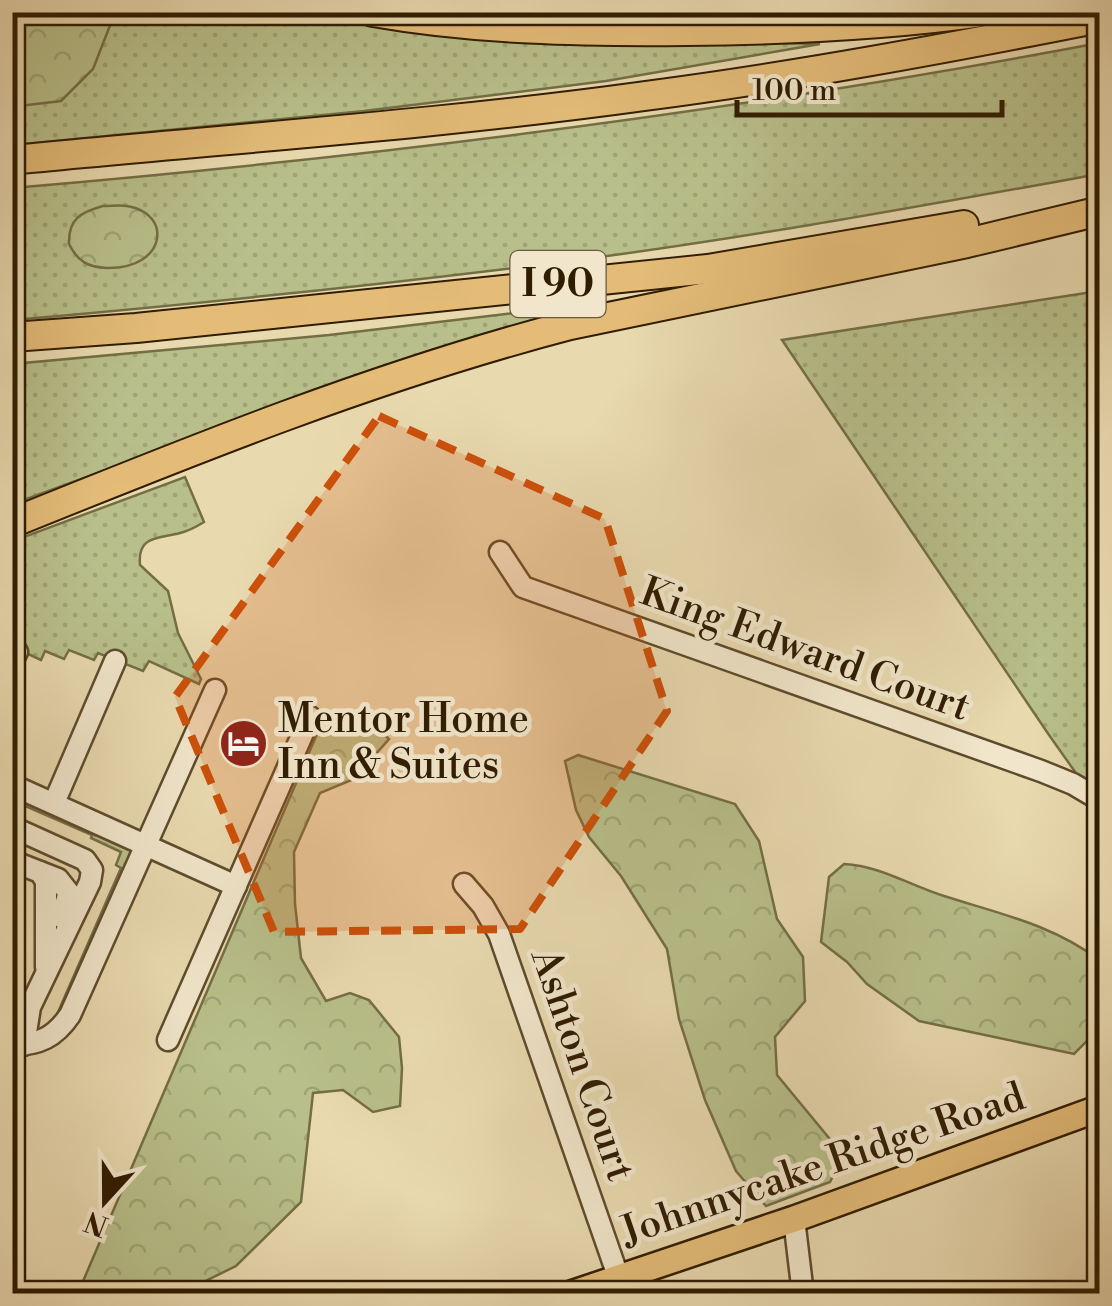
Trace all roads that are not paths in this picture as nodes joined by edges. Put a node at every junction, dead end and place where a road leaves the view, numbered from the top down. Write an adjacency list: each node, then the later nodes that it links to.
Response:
1 (373, 12): 2 (highway)
2 (984, 12)
3 (1100, 18): 4 (highway)
4 (12, 160)
5 (1100, 202): 7 (highway, I 90)
6 (1100, 211): 8 (highway)
7 (12, 337)
8 (12, 523)
9 (500, 552): 14 (street, King Edward Court)
10 (115, 661): 15 (street)
11 (215, 690): 17 (street)
12 (310, 717): 20 (street)
13 (12, 785): 15 (street)
14 (1100, 800)
15 (54, 803): 17 (street)
16 (12, 826): 21 (street)
17 (144, 846): 20 (street); 24 (street)
18 (12, 861): 21 (street)
19 (464, 884): 27 (street, Ashton Court)
20 (236, 886): 23 (street)
21 (46, 974): 22 (street)
22 (21, 1008): 24 (street)
23 (168, 1040)
24 (18, 1044)
25 (1100, 1108): 26 (main road, Johnnycake Ridge Road)
26 (794, 1219): 27 (main road, Johnnycake Ridge Road); 29 (street)
27 (618, 1276): 28 (main road, Johnnycake Ridge Road)
28 (570, 1294)
29 (803, 1294)

